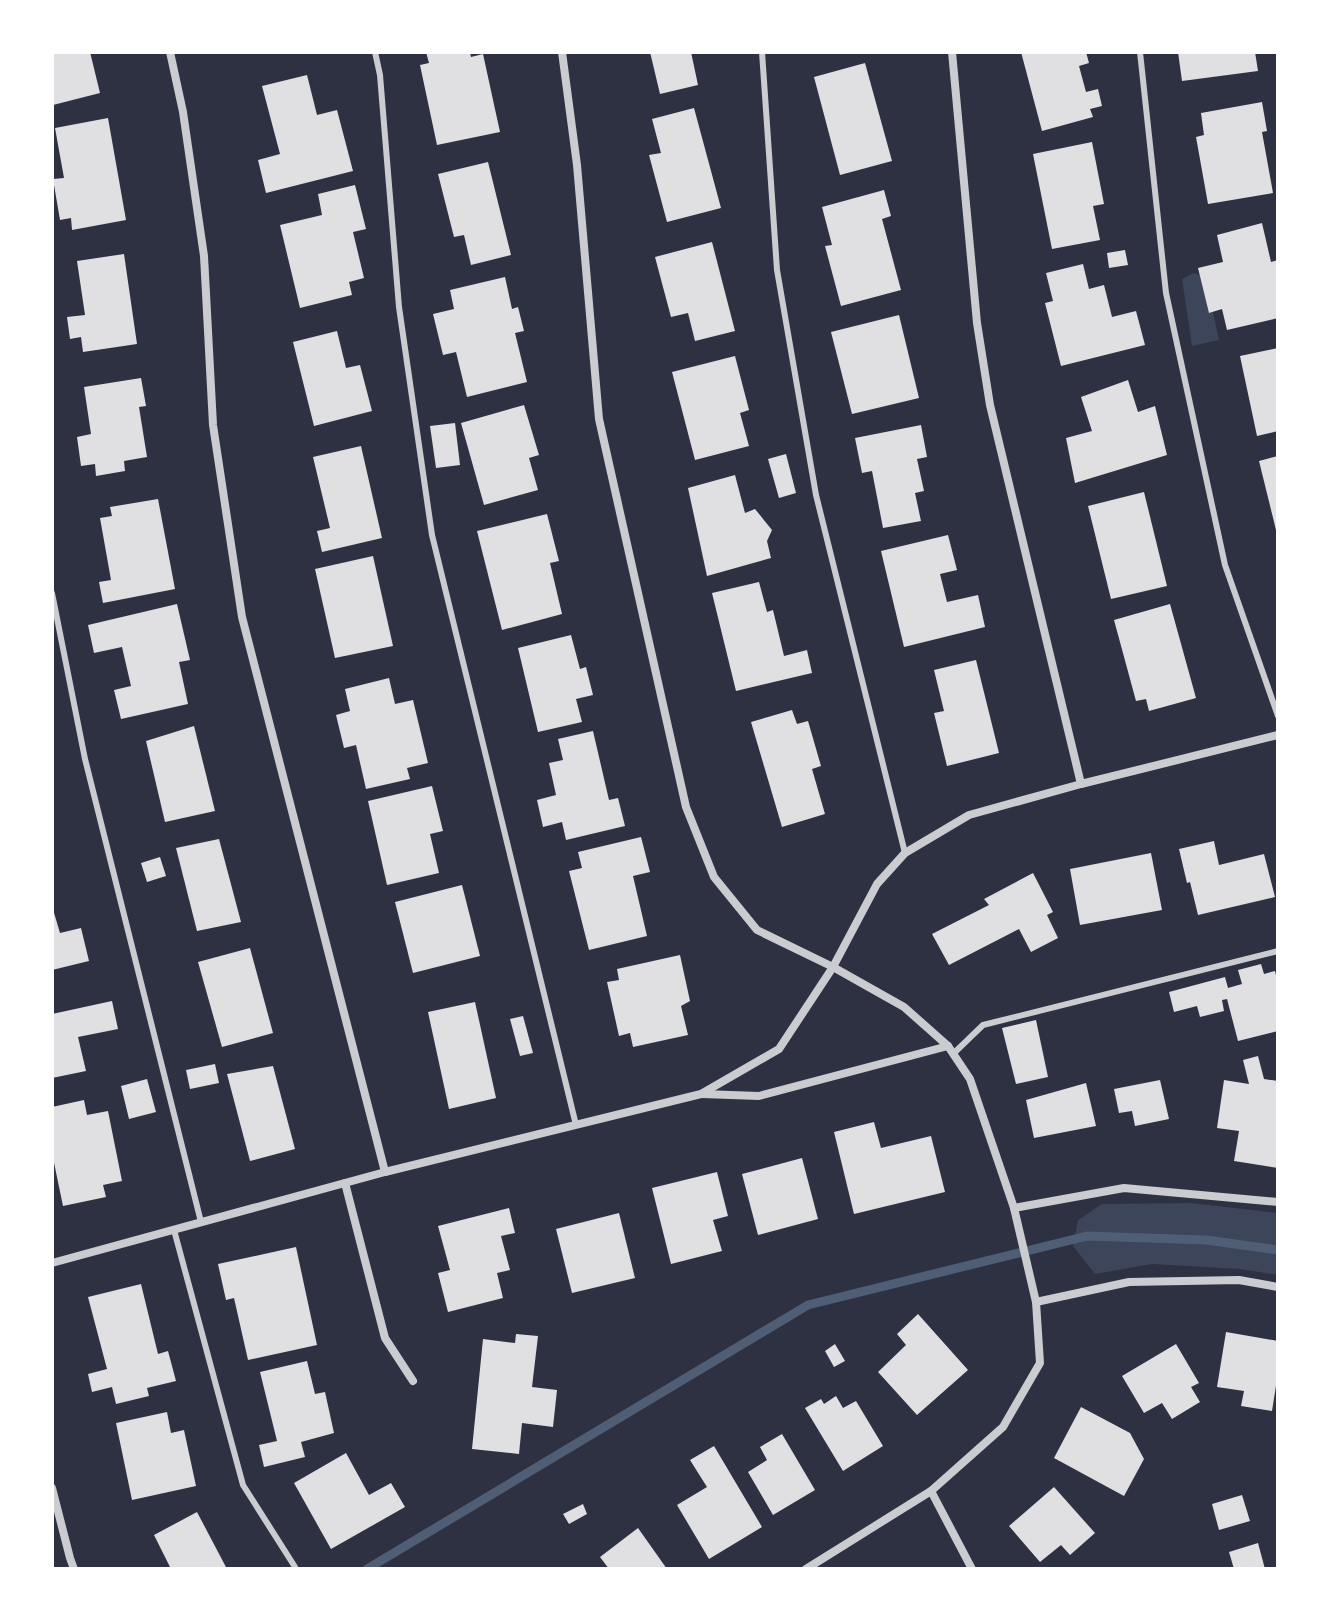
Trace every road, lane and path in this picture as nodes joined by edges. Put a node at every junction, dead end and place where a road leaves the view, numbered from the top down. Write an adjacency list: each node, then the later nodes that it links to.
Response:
1 (170, 52): 17 (street)
2 (375, 52): 16 (lane)
3 (562, 52): 13 (street)
4 (762, 52): 11 (lane)
5 (952, 52): 10 (street)
6 (1140, 52): 8 (lane)
7 (52, 593): 21 (lane)
8 (1278, 716)
9 (1278, 735): 10 (street)
10 (1081, 784): 11 (street)
11 (905, 853): 13 (street)
12 (1278, 951): 14 (lane)
13 (833, 967): 14 (street); 15 (street)
14 (950, 1050): 15 (street); 20 (street)
15 (701, 1094): 16 (street)
16 (576, 1125): 17 (street)
17 (385, 1172): 18 (street)
18 (345, 1183): 21 (street); 26 (street)
19 (1278, 1202): 20 (street)
20 (1014, 1208): 25 (street)
21 (201, 1222): 22 (street)
22 (174, 1230): 23 (street); 29 (lane)
23 (52, 1263)
24 (1278, 1287): 25 (street)
25 (1036, 1302): 28 (street)
26 (413, 1381)
27 (52, 1488): 30 (street)
28 (931, 1491): 31 (street); 32 (street)
29 (295, 1567)
30 (74, 1569)
31 (806, 1569)
32 (972, 1569)

